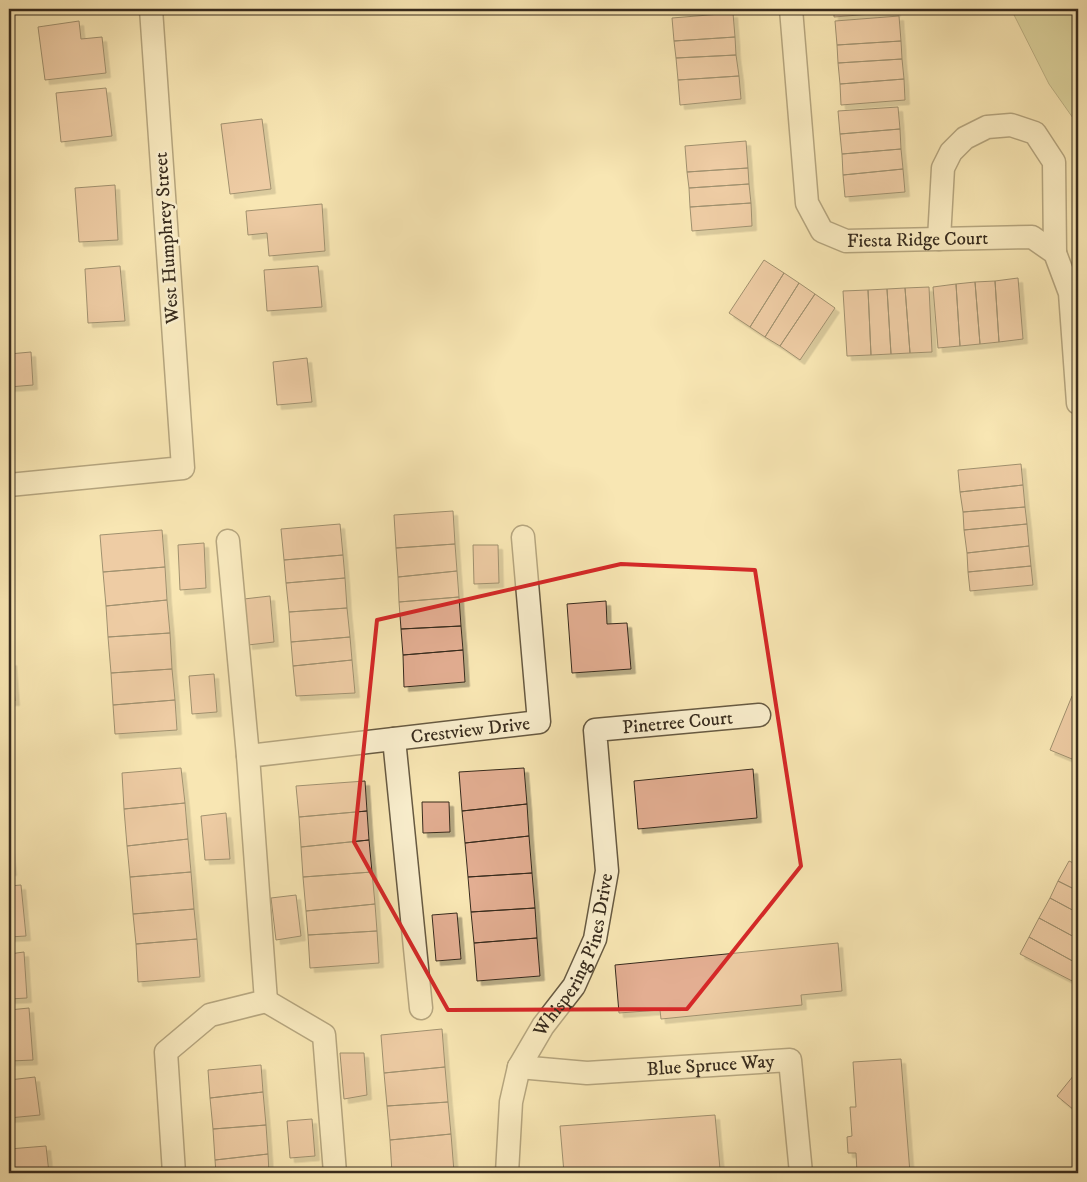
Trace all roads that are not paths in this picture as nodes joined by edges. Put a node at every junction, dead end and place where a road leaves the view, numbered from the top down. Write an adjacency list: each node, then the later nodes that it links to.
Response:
1 (151, 9): 6 (street, West Humphrey Street)
2 (791, 9): 3 (street, Fiesta Ridge Court)
3 (939, 239): 4 (street, Fiesta Ridge Court); 4 (street)
4 (1054, 253): 5 (street)
5 (1078, 403)
6 (9, 485)
7 (523, 537): 11 (street, Crestview Drive)
8 (228, 541): 12 (street)
9 (759, 716): 10 (street, Pinetree Court)
10 (595, 730): 15 (street, Whispering Pines Drive)
11 (394, 739): 12 (street, Crestview Drive); 14 (street)
12 (248, 756): 13 (street)
13 (266, 1001): 16 (street); 17 (street)
14 (421, 1008)
15 (519, 1067): 18 (street, Whispering Pines Drive); 19 (street, Blue Spruce Way)
16 (174, 1173)
17 (335, 1173)
18 (507, 1173)
19 (800, 1173)

